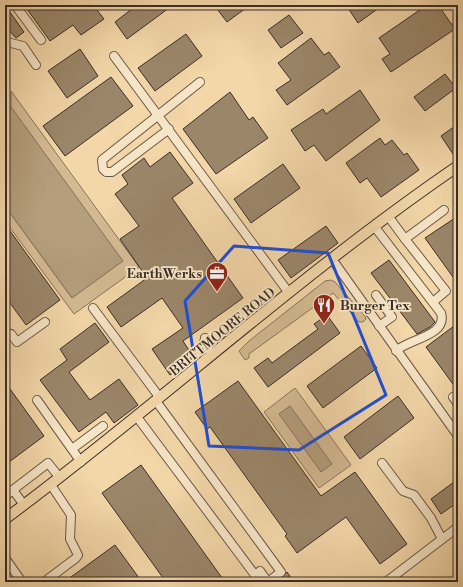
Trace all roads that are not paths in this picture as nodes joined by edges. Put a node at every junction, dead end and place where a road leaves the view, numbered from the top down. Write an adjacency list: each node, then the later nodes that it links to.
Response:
1 (15, 5): 3 (street)
2 (5, 40): 5 (street)
3 (41, 40)
4 (114, 56): 7 (street)
5 (36, 65)
6 (200, 82): 7 (street)
7 (158, 116): 8 (street); 8 (street)
8 (168, 129): 15 (street)
9 (457, 168): 11 (main road, BRITTMOORE ROAD)
10 (444, 210): 13 (street)
11 (388, 216): 12 (main road, BRITTMOORE ROAD); 13 (street)
12 (374, 226): 14 (main road, BRITTMOORE ROAD); 17 (street)
13 (405, 239): 17 (street)
14 (332, 259): 15 (main road, BRITTMOORE ROAD); 20 (street)
15 (289, 293): 24 (main road, BRITTMOORE ROAD)
16 (376, 296): 20 (street)
17 (433, 302): 23 (street)
18 (93, 308): 26 (street)
19 (45, 322): 21 (street)
20 (380, 326): 23 (street)
21 (5, 337)
22 (205, 338): 24 (street)
23 (396, 351): 29 (street)
24 (213, 355): 26 (main road, BRITTMOORE ROAD)
25 (36, 400): 30 (street)
26 (158, 400): 27 (main road, BRITTMOORE ROAD); 27 (street)
27 (137, 417): 31 (main road, BRITTMOORE ROAD)
28 (102, 426): 30 (street)
29 (458, 436)
30 (72, 449): 31 (street)
31 (82, 462): 33 (main road, BRITTMOORE ROAD)
32 (382, 463): 40 (street)
33 (60, 478): 34 (main road, BRITTMOORE ROAD); 35 (street)
34 (51, 485): 37 (main road, BRITTMOORE ROAD); 43 (street)
35 (12, 490): 36 (street); 37 (street)
36 (5, 496)
37 (24, 505): 38 (main road, BRITTMOORE ROAD)
38 (5, 519)
39 (458, 527): 40 (street)
40 (442, 539): 44 (street)
41 (5, 558): 42 (street)
42 (22, 582)
43 (44, 582)
44 (386, 582)

